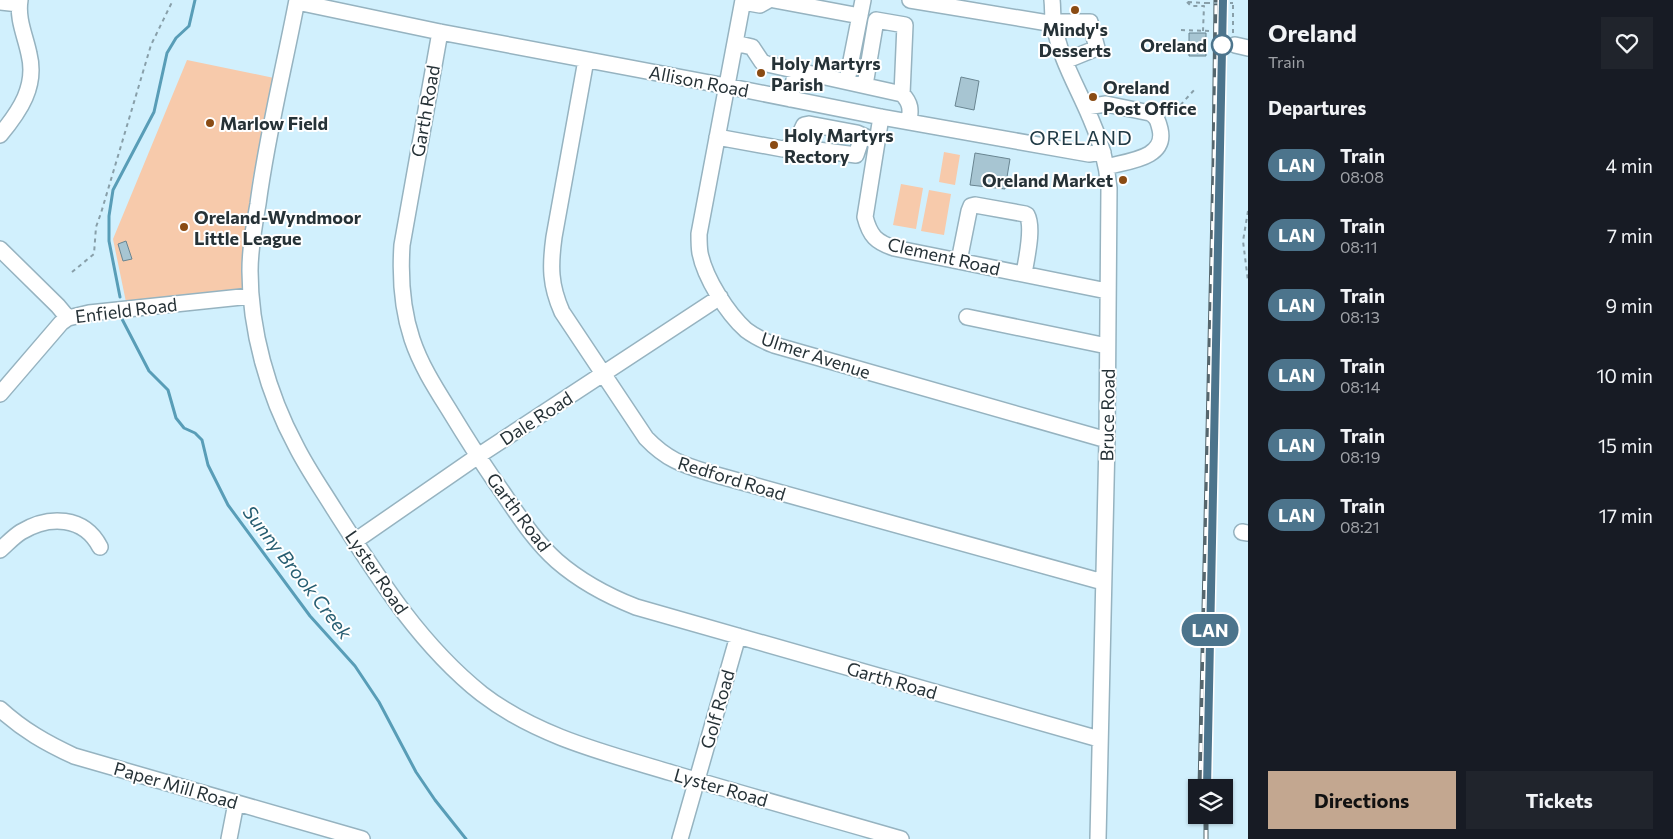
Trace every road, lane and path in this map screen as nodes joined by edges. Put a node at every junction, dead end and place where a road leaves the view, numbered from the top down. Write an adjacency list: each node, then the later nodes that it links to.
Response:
1 (173, 0): 44 (path)
2 (769, 0): 8 (street)
3 (774, 0): 11 (street)
4 (863, 0): 11 (street)
5 (910, 0): 12 (street)
6 (1052, 0): 12 (street, Bruce Road)
7 (297, 1): 17 (street, Allison Road); 48 (street, Lyster Road)
8 (743, 1): 19 (street, Ulmer Avenue)
9 (0, 2): 10 (street)
10 (19, 2): 35 (street)
11 (860, 16): 23 (street)
12 (1054, 23): 21 (street, Bruce Road); 21 (street)
13 (1181, 30): 14 (path)
14 (1203, 31): 15 (path); 18 (path, bridge)
15 (1211, 31)
16 (1226, 31): 18 (path)
17 (440, 32): 20 (street, Allison Road); 56 (street, Garth Road)
18 (1238, 42)
19 (735, 43): 22 (street); 25 (street, Ulmer Avenue)
20 (586, 60): 25 (street, Allison Road); 53 (street, Redford Road)
21 (1065, 61): 30 (street, Bruce Road)
22 (796, 70): 23 (street); 28 (street)
23 (847, 81): 24 (street)
24 (865, 85): 27 (street); 27 (street)
25 (726, 86): 28 (street, Allison Road); 36 (street, Ulmer Avenue)
26 (1196, 89): 31 (path)
27 (902, 94): 33 (street)
28 (790, 99): 29 (street, Allison Road)
29 (806, 102): 32 (street, Allison Road); 34 (street)
30 (1086, 107): 40 (street, Bruce Road); 40 (street, Allison Road)
31 (1176, 110)
32 (881, 117): 33 (street, Allison Road); 38 (street, Clement Road)
33 (909, 122): 40 (street, Allison Road)
34 (806, 125): 37 (street); 39 (street)
35 (0, 135)
36 (717, 137): 39 (street); 49 (street, Ulmer Avenue)
37 (862, 137): 38 (street); 39 (street)
38 (877, 142): 43 (street, Clement Road)
39 (795, 144)
40 (1104, 160): 47 (street, Bruce Road)
41 (1248, 211): 46 (path)
42 (0, 249): 51 (street, Enfield Road)
43 (959, 261): 45 (street, Clement Road); 45 (street)
44 (72, 272)
45 (1024, 274): 47 (street, Clement Road)
46 (1248, 281)
47 (1108, 291): 52 (street, Bruce Road)
48 (251, 296): 51 (street, Enfield Road); 57 (street, Lyster Road)
49 (720, 297): 53 (street, Dale Road); 55 (street, Ulmer Avenue)
50 (967, 317): 52 (street)
51 (68, 318): 54 (street)
52 (1107, 346): 55 (street, Bruce Road)
53 (604, 373): 56 (street, Dale Road); 60 (street, Redford Road)
54 (0, 394)
55 (1107, 440): 60 (street, Bruce Road)
56 (478, 456): 57 (street, Dale Road); 61 (street, Garth Road)
57 (355, 541): 64 (street, Lyster Road)
58 (100, 547): 59 (street)
59 (0, 550)
60 (1103, 582): 63 (street, Bruce Road)
61 (738, 636): 63 (street, Garth Road); 64 (street, Golf Road)
62 (0, 709): 65 (street, Paper Mill Road)
63 (1099, 739): 70 (street, Bruce Road)
64 (697, 780): 68 (street, Golf Road); 69 (street, Lyster Road)
65 (236, 803): 66 (street); 67 (street, Paper Mill Road)
66 (229, 839)
67 (362, 839)
68 (680, 839)
69 (901, 839)
70 (1098, 839)

